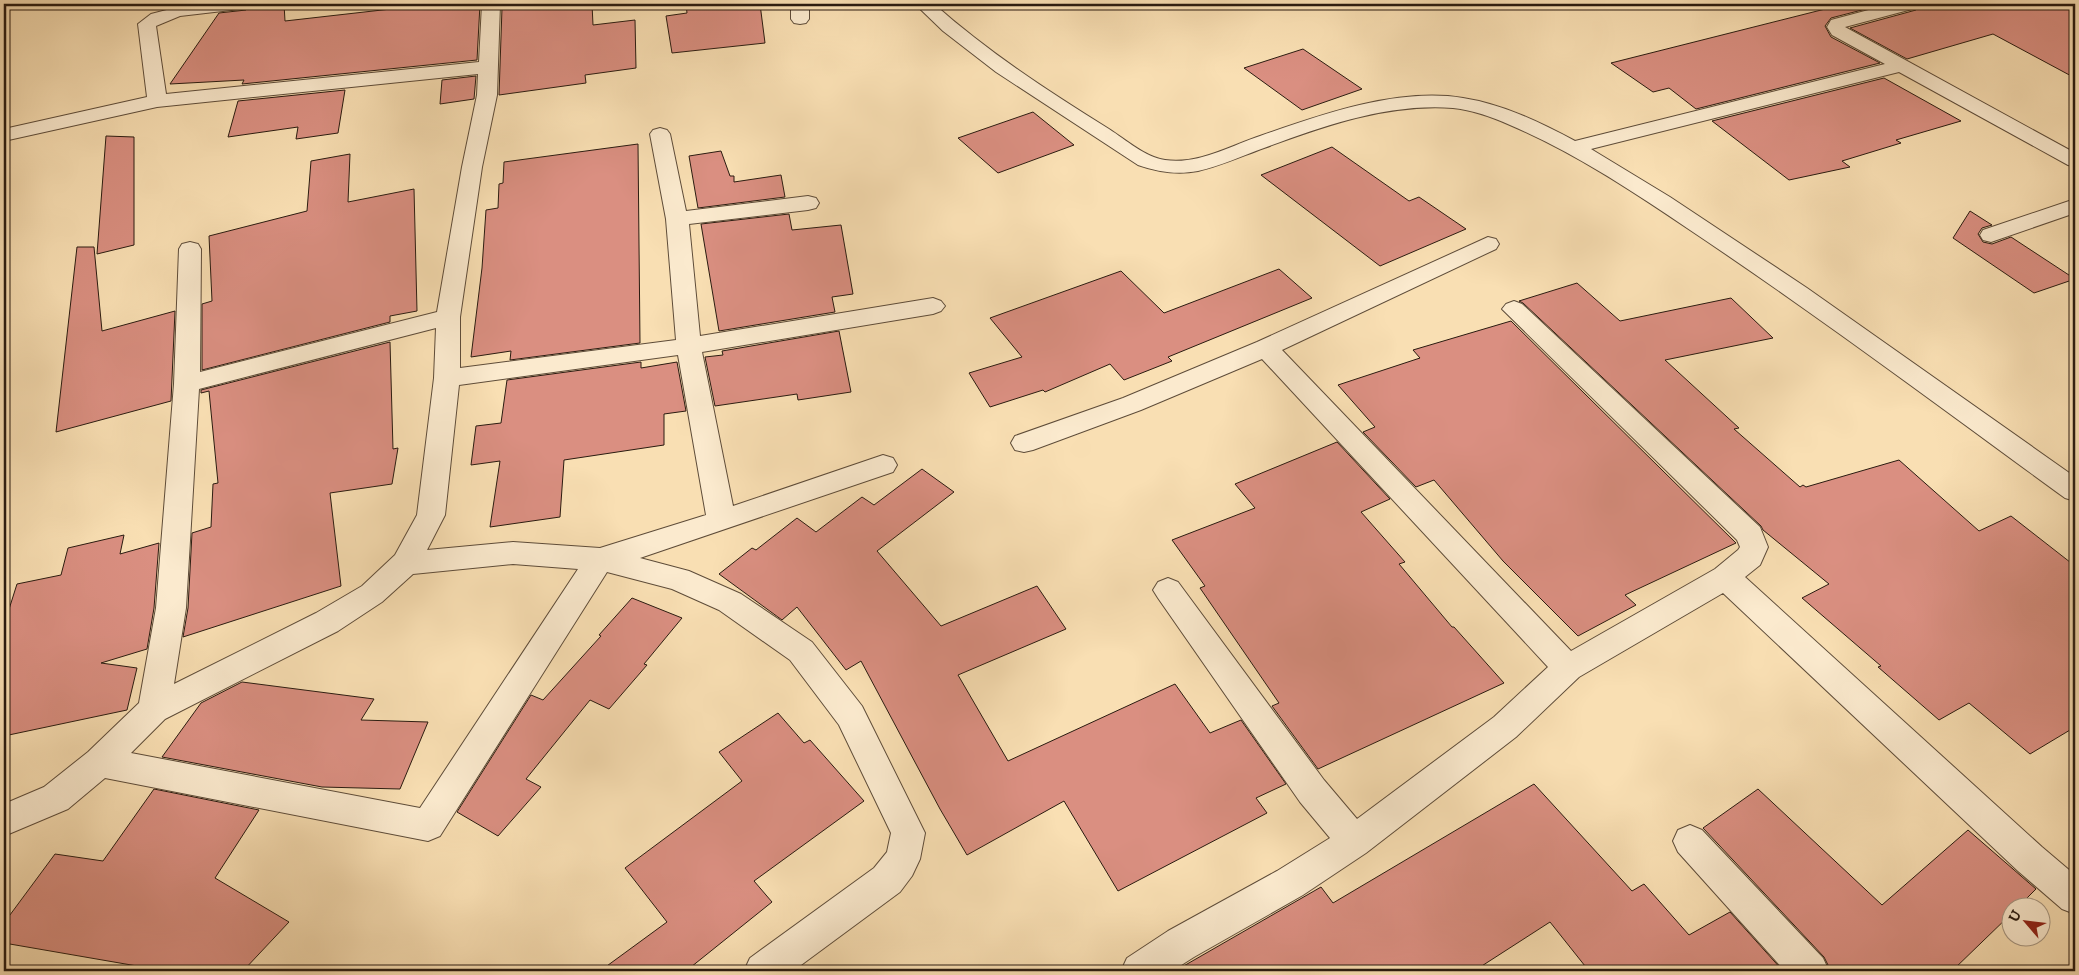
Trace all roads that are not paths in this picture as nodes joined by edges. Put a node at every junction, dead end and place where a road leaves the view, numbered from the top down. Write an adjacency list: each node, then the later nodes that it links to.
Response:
1 (240, 4): 7 (street)
2 (491, 4): 5 (street)
3 (924, 4): 10 (street)
4 (1910, 4): 6 (street)
5 (488, 66): 7 (street); 20 (street)
6 (1901, 66): 10 (street); 11 (street)
7 (157, 101): 9 (street)
8 (660, 134): 14 (street)
9 (4, 135)
10 (1575, 147): 27 (street)
11 (2075, 161)
12 (808, 203): 14 (street)
13 (2075, 206): 15 (street)
14 (677, 220): 21 (street)
15 (1991, 235)
16 (1488, 244): 22 (street)
17 (190, 249): 24 (street)
18 (933, 306): 21 (street)
19 (1514, 309): 31 (street)
20 (448, 316): 23 (street); 24 (street)
21 (689, 346): 23 (street); 28 (street)
22 (1266, 348): 25 (street); 33 (street)
23 (447, 378): 30 (street)
24 (187, 384): 34 (street)
25 (1024, 443)
26 (883, 465): 28 (street)
27 (2075, 491)
28 (721, 519): 29 (street)
29 (600, 559): 30 (street); 35 (street); 40 (street)
30 (405, 563): 34 (street)
31 (1725, 577): 33 (street); 39 (street)
32 (1168, 590): 38 (street)
33 (1568, 668): 38 (street)
34 (154, 710): 35 (street)
35 (100, 762): 36 (street)
36 (4, 820)
37 (1690, 841): 42 (street)
38 (1354, 842): 41 (street)
39 (2075, 897)
40 (763, 971)
41 (1140, 971)
42 (1810, 971)

